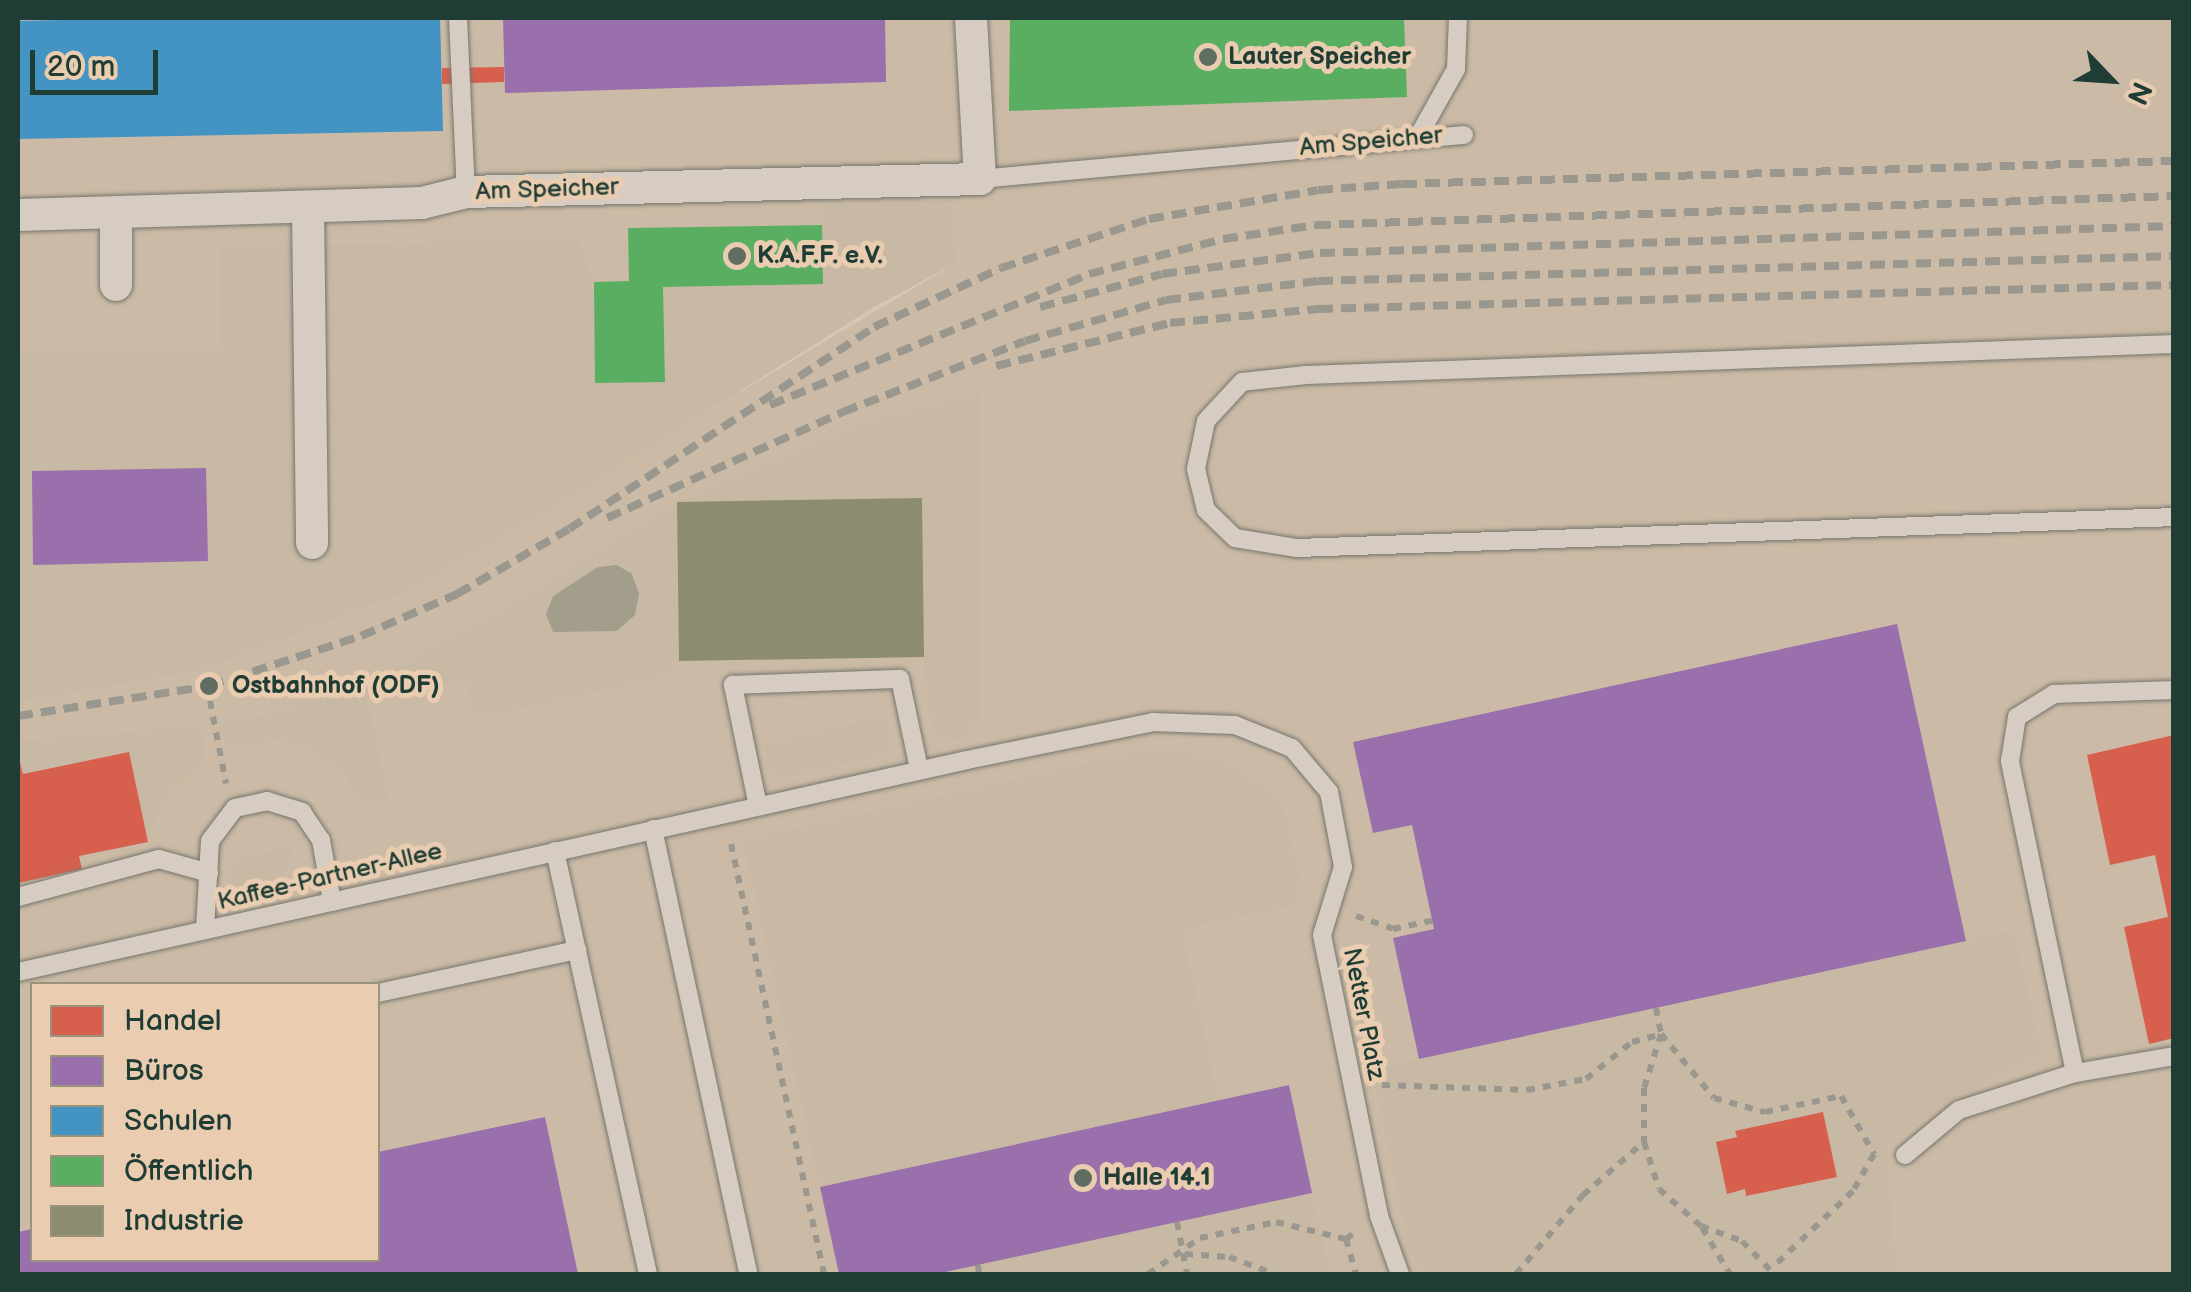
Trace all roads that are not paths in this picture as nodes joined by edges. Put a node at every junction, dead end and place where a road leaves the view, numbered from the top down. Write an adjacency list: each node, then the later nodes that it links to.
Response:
1 (458, 18): 7 (lane)
2 (971, 18): 6 (street)
3 (1458, 18): 5 (lane)
4 (1464, 134): 5 (lane, Am Speicher)
5 (1418, 135): 6 (lane, Am Speicher)
6 (980, 179): 7 (street, Am Speicher)
7 (466, 192): 8 (street, Am Speicher)
8 (308, 207): 9 (street, Am Speicher); 14 (street)
9 (116, 213): 10 (street, Am Speicher); 11 (street)
10 (18, 215)
11 (116, 285)
12 (2174, 344): 13 (lane)
13 (2174, 517)
14 (312, 543)
15 (2174, 690): 29 (lane)
16 (967, 760): 17 (lane, Kaffee-Partner-Allee); 33 (lane, Netter Platz)
17 (920, 770): 18 (lane, Kaffee-Partner-Allee); 18 (lane)
18 (758, 806): 19 (lane, Kaffee-Partner-Allee)
19 (653, 830): 20 (lane, Kaffee-Partner-Allee); 32 (lane)
20 (555, 852): 23 (lane, Kaffee-Partner-Allee); 25 (lane)
21 (209, 873): 22 (lane); 23 (lane); 24 (lane)
22 (18, 896)
23 (332, 902): 24 (lane, Kaffee-Partner-Allee)
24 (204, 930): 26 (lane, Kaffee-Partner-Allee)
25 (577, 950): 27 (lane); 31 (lane)
26 (18, 973)
27 (380, 993)
28 (2174, 1056): 29 (lane)
29 (2075, 1073): 30 (lane)
30 (1905, 1155)
31 (648, 1274)
32 (748, 1274)
33 (1400, 1274)

